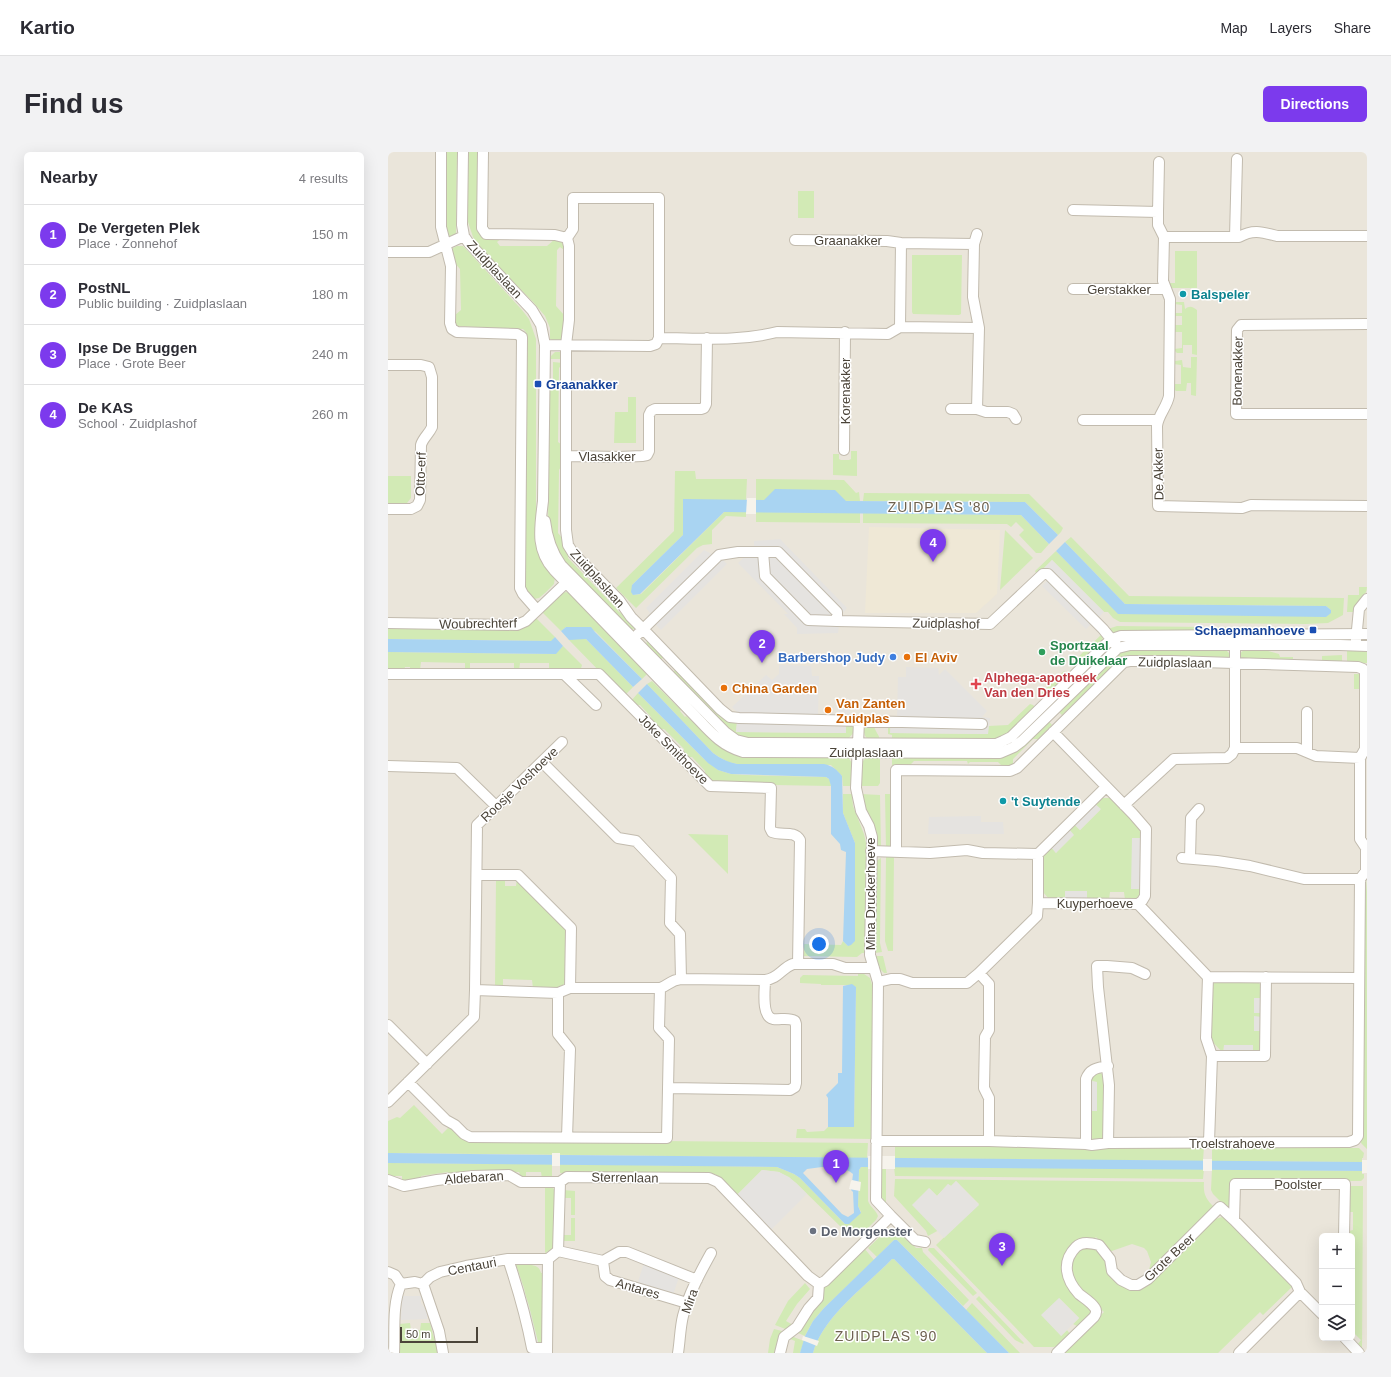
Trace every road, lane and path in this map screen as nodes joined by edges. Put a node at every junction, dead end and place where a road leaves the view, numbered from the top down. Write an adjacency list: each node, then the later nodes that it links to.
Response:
1 (441, 152): 15 (street, Zuidplaslaan)
2 (463, 152): 8 (street, Zuidplaslaan)
3 (483, 152): 11 (street, Zuidplaslaan)
4 (1236, 158): 12 (street)
5 (1158, 162): 7 (street, De Akker)
6 (1073, 210): 7 (street)
7 (1158, 212): 9 (street, De Akker)
8 (464, 236): 15 (street); 25 (street, Zuidplaslaan)
9 (1164, 236): 12 (street); 18 (street, De Akker)
10 (1367, 236): 12 (street)
11 (567, 238): 23 (street); 26 (street, Zuidplaslaan)
12 (1235, 238)
13 (795, 240): 14 (street, Graanakker)
14 (901, 243): 20 (street, Graanakker); 21 (street, Graanakker)
15 (446, 245): 16 (street); 41 (street, Zuidplaslaan)
16 (388, 252)
17 (1073, 289): 18 (street, Gerstakker)
18 (1166, 289): 33 (street, De Akker)
19 (1367, 324): 30 (street, Bonenakker)
20 (900, 327): 21 (street); 22 (street)
21 (979, 328): 29 (street, Graanakker)
22 (845, 332): 24 (street); 34 (street, Korenakker)
23 (659, 338): 24 (street); 26 (street)
24 (707, 338): 35 (street, Vlasakker)
25 (545, 345): 26 (street); 39 (street, Zuidplaslaan)
26 (566, 345): 35 (street, Zuidplaslaan)
27 (388, 364): 37 (street, Otto-erf)
28 (951, 409): 29 (street)
29 (977, 409): 31 (street)
30 (1367, 414)
31 (1016, 419)
32 (1082, 420): 33 (street)
33 (1158, 420): 36 (street, De Akker)
34 (844, 450)
35 (566, 456): 44 (street, Zuidplaslaan)
36 (1367, 506)
37 (388, 509)
38 (764, 552): 42 (street); 42 (street, Zuidplashof); 44 (street)
39 (570, 580): 41 (street, Woubrechterf); 48 (street, Zuidplaslaan)
40 (1367, 599): 45 (street)
41 (538, 610): 43 (street, Woubrechterf)
42 (837, 621): 49 (street, Zuidplashof)
43 (388, 623)
44 (643, 630): 48 (street); 57 (street, Zuidplaslaan)
45 (1356, 634): 46 (street, Zuidplaslaan); 47 (street, Zuidplaslaan); 50 (street)
46 (1367, 634)
47 (1235, 640): 49 (street, Zuidplaslaan); 50 (street, Zuidplaslaan); 52 (street)
48 (630, 642): 61 (street, Zuidplaslaan)
49 (1115, 644): 61 (street, Zuidplaslaan)
50 (1356, 646): 51 (street, Zuidplaslaan)
51 (1367, 646)
52 (1234, 663): 59 (street, Zuidplaslaan); 62 (street); 64 (street, Zuidplaslaan)
53 (388, 674): 54 (street)
54 (564, 674): 55 (street); 78 (street, Joke Smithoeve)
55 (596, 705)
56 (1307, 712): 63 (street)
57 (859, 721): 58 (street, Zuidplaslaan); 61 (street, Mina Druckerhoeve)
58 (982, 724)
59 (1053, 732): 67 (street, Kuyperhoeve); 72 (street, Zuidplaslaan)
60 (562, 742): 65 (street, Roosje Voshoeve)
61 (859, 747): 71 (street, Mina Druckerhoeve)
62 (1235, 748): 63 (street); 68 (street)
63 (1307, 752): 64 (street)
64 (1360, 758): 75 (street)
65 (542, 762): 69 (street, Roosje Voshoeve); 85 (street)
66 (388, 766): 69 (street)
67 (1106, 787): 68 (street, Kuyperhoeve); 73 (street)
68 (1124, 805): 77 (street, Kuyperhoeve)
69 (496, 806): 74 (street, Roosje Voshoeve)
70 (1199, 809): 75 (street)
71 (872, 851): 72 (street); 79 (street, Mina Druckerhoeve)
72 (896, 852): 73 (street)
73 (1038, 854): 76 (street, Kuyperhoeve)
74 (477, 875): 88 (street); 90 (street, Roosje Voshoeve)
75 (1360, 879): 84 (street)
76 (1038, 903): 77 (street, Kuyperhoeve); 80 (street)
77 (1138, 904): 82 (street)
78 (798, 964): 79 (street); 86 (street)
79 (874, 968): 87 (street, Mina Druckerhoeve)
80 (979, 973): 87 (street); 101 (street)
81 (1145, 974): 95 (street)
82 (1208, 977): 83 (street); 93 (street)
83 (1266, 977): 84 (street); 93 (street)
84 (1358, 978): 102 (street, Troelstrahoeve)
85 (681, 979): 86 (street); 89 (street)
86 (765, 980): 97 (street)
87 (878, 982): 100 (street, Mina Druckerhoeve)
88 (570, 988): 89 (street); 91 (street)
89 (660, 988): 97 (street)
90 (475, 990): 91 (street); 94 (street, Roosje Voshoeve)
91 (558, 993): 99 (street)
92 (388, 1025): 94 (street)
93 (1212, 1056): 102 (street)
94 (427, 1064): 96 (street, Roosje Voshoeve)
95 (1108, 1066): 103 (street); 104 (street)
96 (408, 1082): 98 (street, Roosje Voshoeve); 99 (street)
97 (669, 1088): 99 (street)
98 (388, 1102)
99 (567, 1137)
100 (876, 1141): 101 (street, Troelstrahoeve); 107 (street, Mina Druckerhoeve)
101 (989, 1141): 104 (street, Troelstrahoeve)
102 (1209, 1142): 103 (street, Troelstrahoeve)
103 (1108, 1143): 104 (street, Troelstrahoeve)
104 (1086, 1144)
105 (388, 1180): 106 (street, Aldebaran)
106 (560, 1182): 111 (street); 120 (street, Sterrenlaan)
107 (891, 1216): 110 (street, Mina Druckerhoeve); 120 (street)
108 (1234, 1220): 109 (street, Poolster); 121 (street); 130 (street, Grote Beer)
109 (1344, 1233)
110 (925, 1242)
111 (558, 1251): 114 (street); 115 (street)
112 (711, 1253): 117 (street, Mira)
113 (508, 1259): 114 (street, Centauri); 119 (street, Centauri); 125 (street)
114 (548, 1259): 125 (street)
115 (603, 1261): 117 (street, Antares); 122 (street, Antares)
116 (388, 1272): 118 (street)
117 (696, 1280): 122 (street, Mira)
118 (401, 1284): 119 (street); 126 (street)
119 (423, 1284): 127 (street)
120 (819, 1284): 129 (street)
121 (1300, 1292): 123 (street); 131 (street)
122 (687, 1303): 128 (street, Mira)
123 (1319, 1311)
124 (1348, 1341): 132 (street)
125 (547, 1351)
126 (394, 1353)
127 (443, 1353)
128 (678, 1353)
129 (780, 1353)
130 (1057, 1353)
131 (1239, 1353)
132 (1359, 1353)

